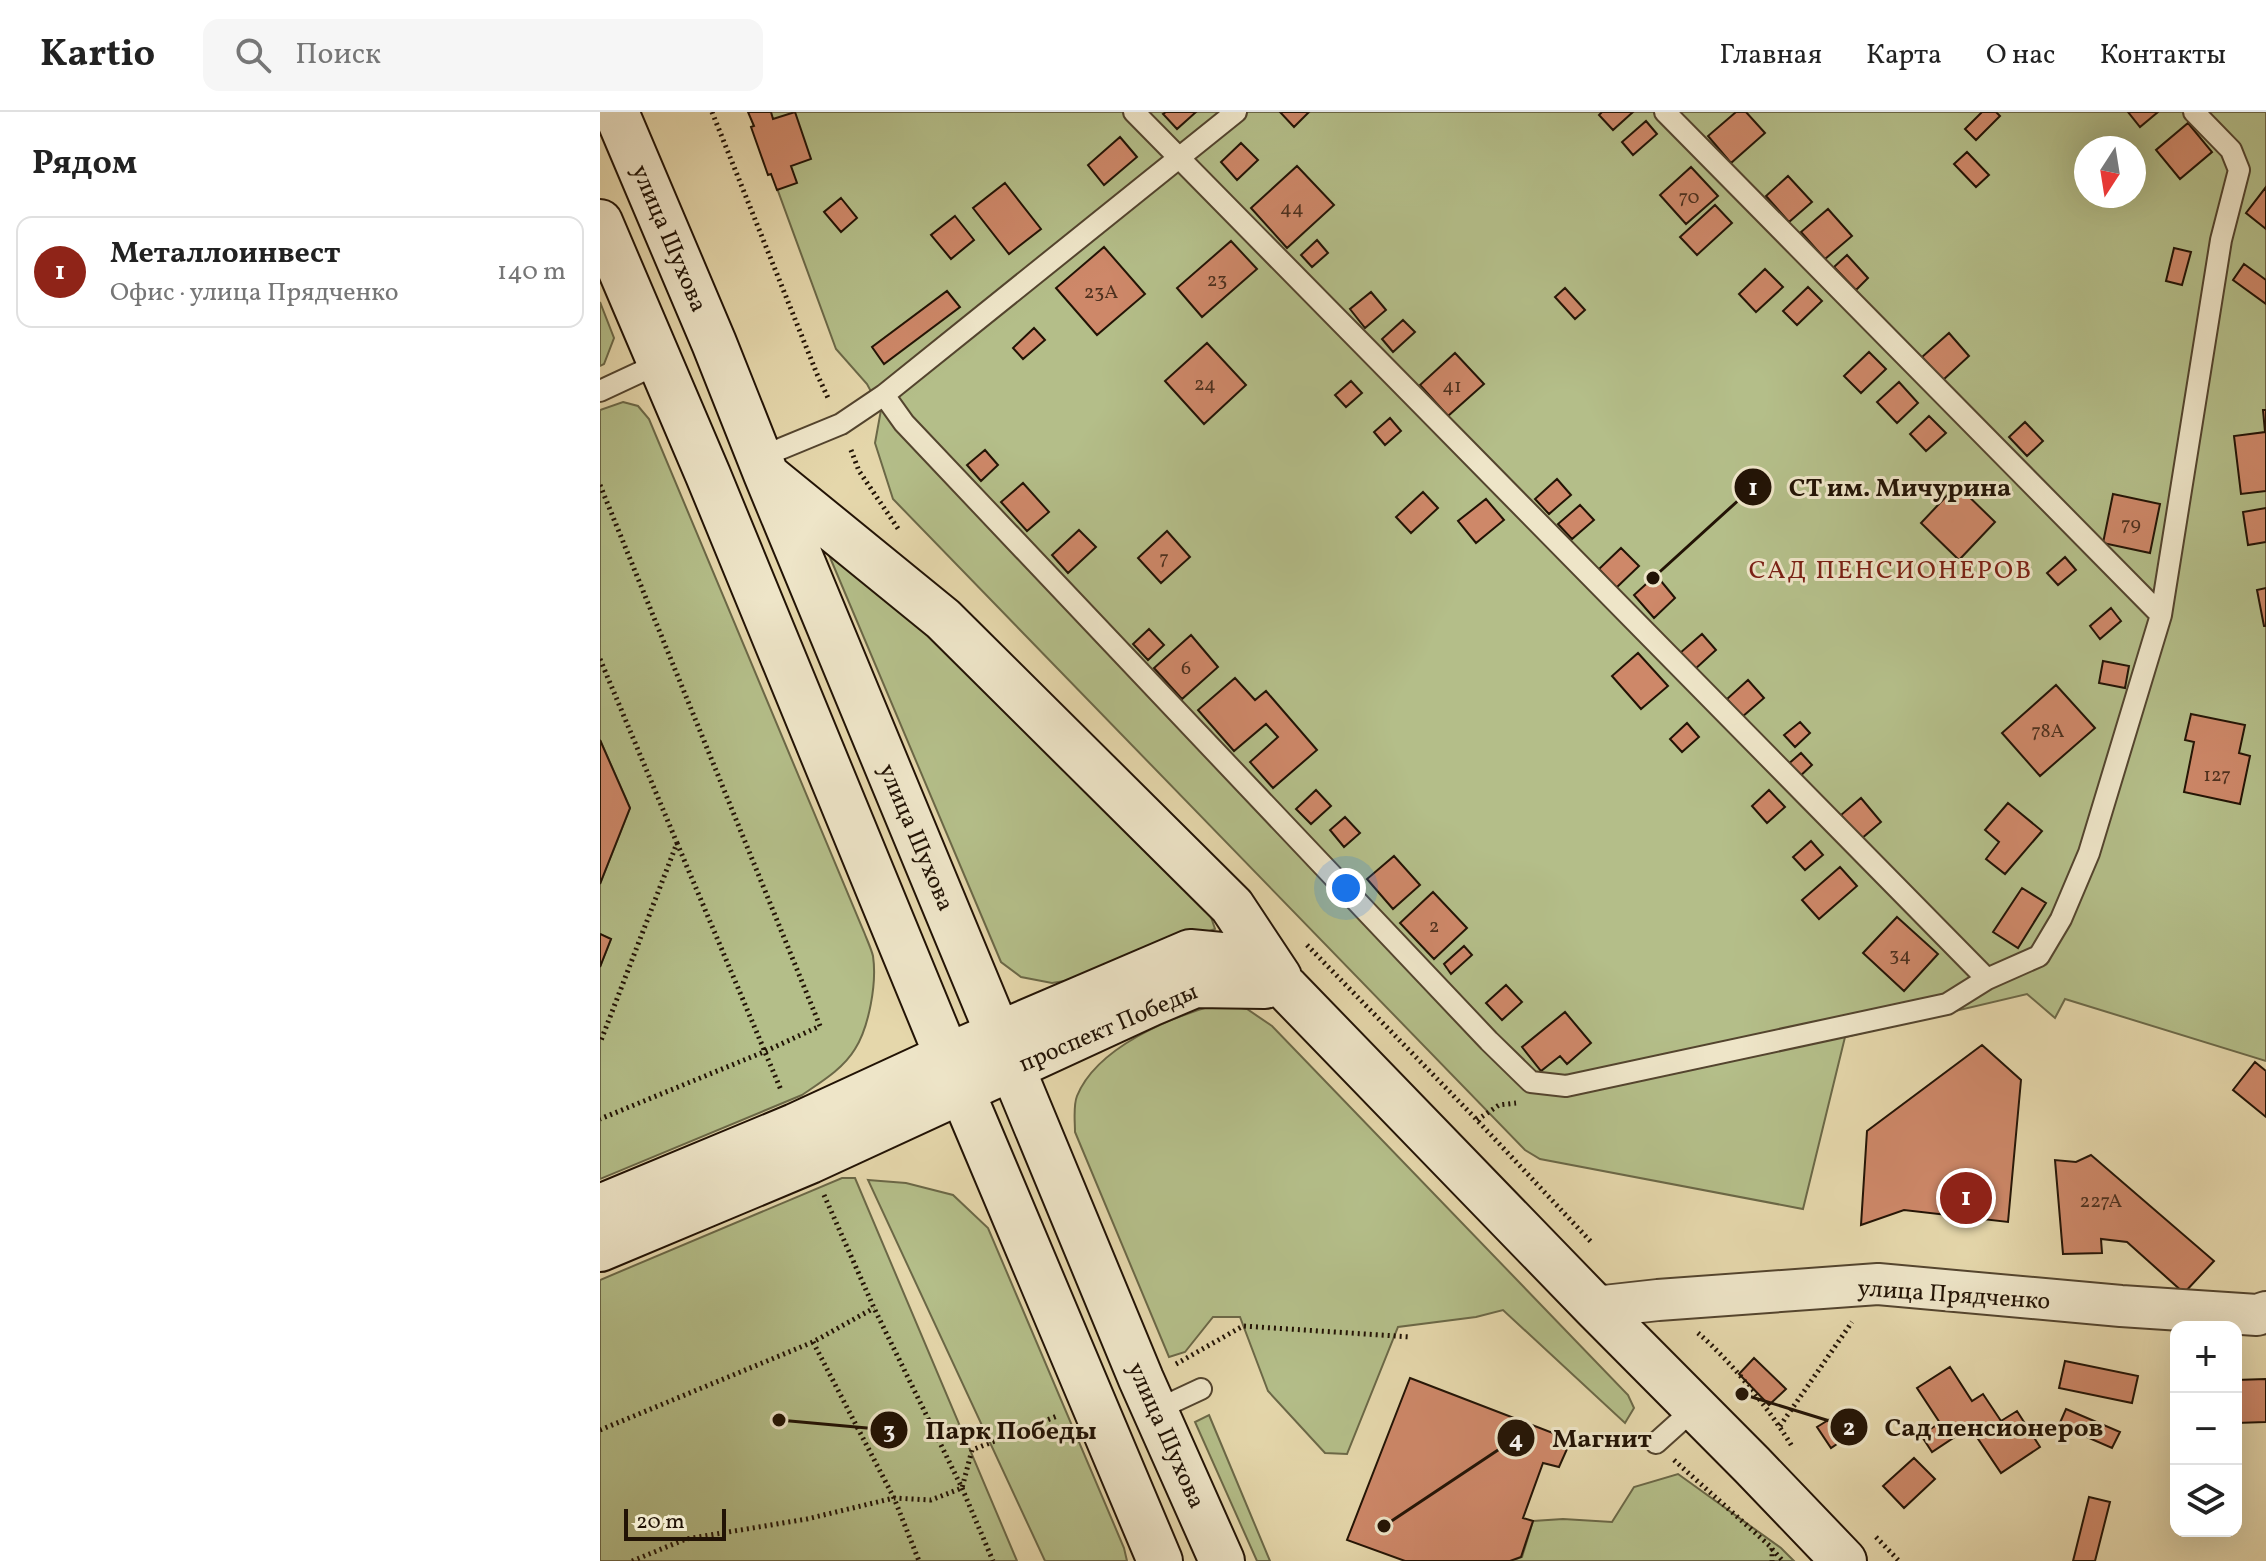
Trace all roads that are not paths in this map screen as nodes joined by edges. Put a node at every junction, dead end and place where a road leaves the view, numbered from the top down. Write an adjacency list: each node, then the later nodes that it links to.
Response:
1 (616, 112): 8 (main road, улица Шухова)
2 (1134, 112): 6 (lane)
3 (1236, 112): 6 (lane)
4 (1665, 112): 14 (lane)
5 (2194, 112): 14 (lane)
6 (1178, 158): 11 (lane); 15 (lane)
7 (600, 222): 9 (main road)
8 (714, 343): 9 (main road); 12 (main road, улица Шухова)
9 (660, 363): 10 (lane); 13 (main road)
10 (600, 391)
11 (884, 395): 12 (lane); 15 (lane)
12 (763, 465): 13 (main road); 16 (main road); 17 (main road, улица Шухова)
13 (708, 475): 18 (main road)
14 (2161, 615): 15 (lane)
15 (1987, 979)
16 (1287, 989): 17 (main road, проспект Победы); 22 (main road)
17 (1006, 1051): 18 (main road, проспект Победы); 26 (main road, улица Шухова)
18 (954, 1074): 19 (main road, проспект Победы); 28 (main road)
19 (803, 1144): 20 (main road, проспект Победы); 21 (main road, проспект Победы)
20 (600, 1207)
21 (600, 1249)
22 (1595, 1307): 23 (street, улица Прядченко); 25 (main road)
23 (2266, 1312)
24 (1201, 1389): 26 (lane)
25 (1695, 1408): 27 (lane); 30 (main road)
26 (1156, 1410): 29 (main road, улица Шухова)
27 (1656, 1443)
28 (1160, 1561)
29 (1222, 1561)
30 (1844, 1561)

